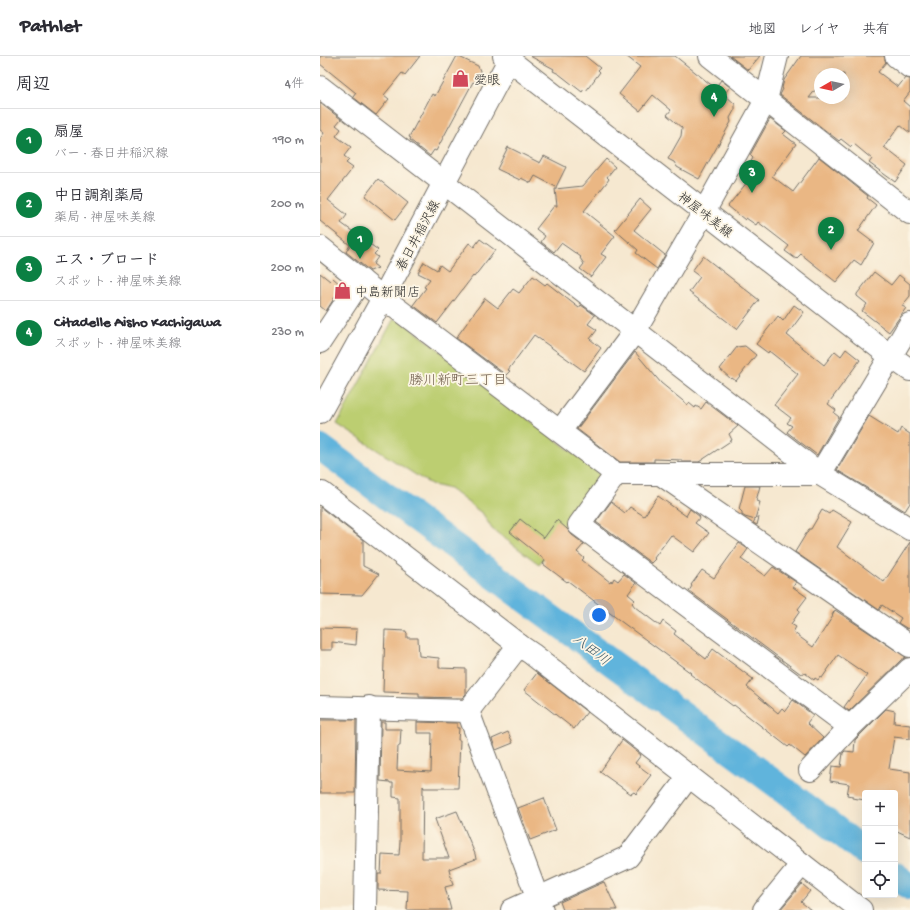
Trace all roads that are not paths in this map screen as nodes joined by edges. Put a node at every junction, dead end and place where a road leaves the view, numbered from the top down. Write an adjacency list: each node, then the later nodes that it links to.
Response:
1 (710, 56): 7 (street)
2 (778, 56): 7 (street)
3 (896, 56): 5 (street)
4 (508, 57): 8 (street, 春日井稲沢線); 9 (street, 神屋味美線)
5 (910, 67)
6 (320, 88): 8 (street)
7 (766, 100): 9 (street); 10 (street)
8 (444, 184): 13 (street, 春日井稲沢線); 15 (street)
9 (704, 212): 15 (street); 17 (street, 神屋味美線)
10 (910, 213)
11 (320, 248): 12 (street)
12 (361, 280): 13 (street); 16 (street)
13 (383, 298): 19 (street, 春日井稲沢線); 20 (street)
14 (910, 324): 17 (street)
15 (636, 331): 20 (street); 22 (street)
16 (320, 342)
17 (890, 356): 18 (street, 神屋味美線); 22 (street)
18 (910, 370)
19 (320, 412)
20 (560, 430): 21 (street)
21 (616, 474): 23 (street); 32 (street)
22 (820, 474): 23 (street); 25 (street)
23 (662, 475): 27 (street)
24 (320, 493): 26 (street)
25 (910, 529)
26 (519, 645): 31 (street); 34 (street)
27 (910, 646)
28 (910, 669): 32 (street)
29 (320, 706): 30 (street)
30 (369, 707): 31 (street); 37 (street)
31 (468, 711): 36 (street)
32 (850, 727): 33 (street)
33 (810, 770)
34 (689, 776): 35 (street); 36 (street)
35 (802, 864): 39 (street); 40 (street)
36 (540, 904): 38 (street)
37 (365, 910)
38 (512, 910)
39 (764, 910)
40 (862, 910)

